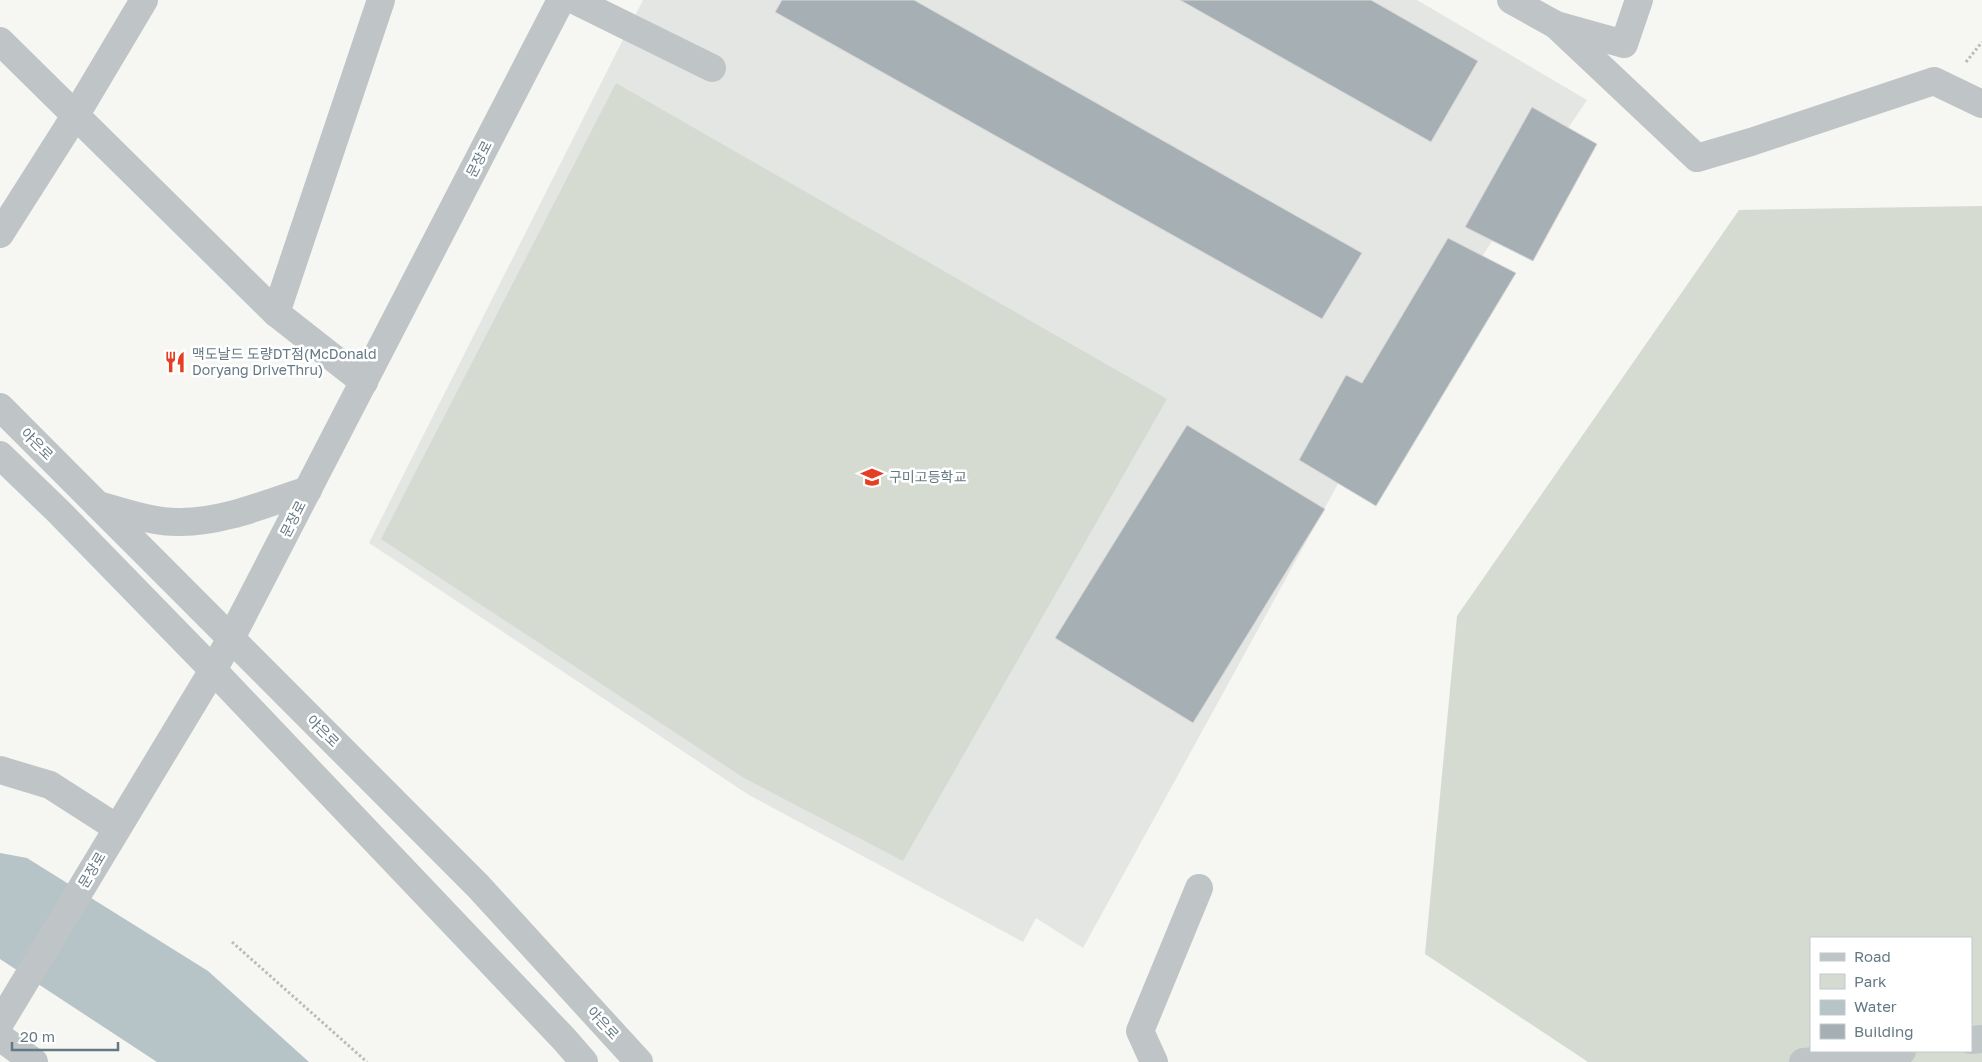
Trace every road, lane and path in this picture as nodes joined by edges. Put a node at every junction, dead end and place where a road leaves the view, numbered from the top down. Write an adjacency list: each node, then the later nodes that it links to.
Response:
1 (144, 0): 11 (street)
2 (381, 0): 13 (street)
3 (561, 0): 14 (street, 문장로)
4 (574, 0): 9 (street)
5 (1512, 0): 7 (street)
6 (1639, 0): 7 (street)
7 (1556, 25): 10 (street)
8 (0, 41): 11 (street)
9 (712, 68)
10 (1982, 104)
11 (74, 116): 12 (street); 13 (street)
12 (0, 234)
13 (276, 313): 14 (street)
14 (364, 382): 17 (street, 문장로)
15 (0, 407): 18 (street, 야은로)
16 (0, 455): 20 (street)
17 (308, 490): 18 (street); 19 (street, 문장로)
18 (98, 505): 19 (street, 야은로)
19 (231, 638): 20 (street, 문장로); 31 (street, 야은로)
20 (213, 670): 22 (street, 문장로); 30 (street)
21 (0, 770): 22 (street)
22 (117, 828): 25 (street, 문장로)
23 (1199, 888): 32 (street)
24 (232, 942): 29 (path)
25 (0, 1023)
26 (0, 1037): 28 (street)
27 (1895, 1052): 33 (street)
28 (34, 1062)
29 (367, 1062)
30 (584, 1062)
31 (639, 1062)
32 (1154, 1062)
33 (1803, 1062)

